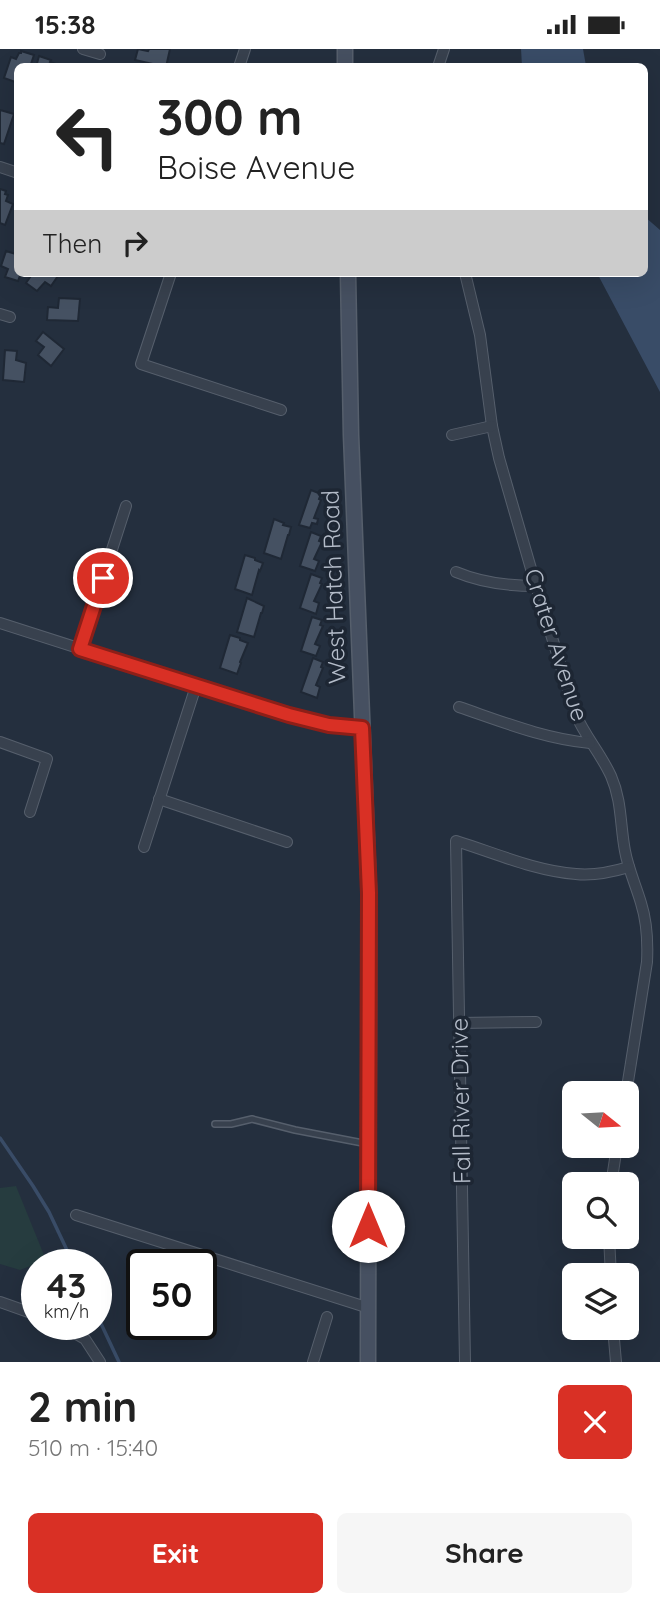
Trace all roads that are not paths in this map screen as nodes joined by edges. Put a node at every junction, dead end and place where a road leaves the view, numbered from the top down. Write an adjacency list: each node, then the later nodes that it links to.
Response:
1 (83, 49): 2 (street)
2 (100, 54)
3 (170, 277): 6 (street)
4 (348, 277): 16 (main road, West Hatch Road)
5 (466, 277): 7 (street, Crater Avenue)
6 (281, 410)
7 (492, 426): 8 (street); 11 (street, Crater Avenue)
8 (452, 435)
9 (126, 506): 13 (street)
10 (456, 572): 11 (street)
11 (536, 586): 18 (street, Crater Avenue)
12 (0, 623): 13 (street)
13 (80, 649): 14 (street)
14 (196, 686): 16 (street); 19 (street)
15 (459, 707): 18 (street)
16 (362, 728): 28 (main road, West Hatch Road)
17 (0, 742): 20 (street)
18 (590, 743): 23 (street, Crater Avenue)
19 (159, 799): 21 (street); 22 (street)
20 (30, 812)
21 (287, 842)
22 (144, 847)
23 (629, 867): 25 (street, Fall River Drive); 26 (street, Crater Avenue)
24 (536, 1022): 25 (street)
25 (459, 1023): 39 (street, Fall River Drive)
26 (628, 1081)
27 (215, 1124): 28 (lane)
28 (368, 1144): 31 (main road, West Hatch Road)
29 (76, 1215): 31 (street)
30 (0, 1302): 32 (street)
31 (369, 1308): 38 (main road, West Hatch Road)
32 (21, 1309)
33 (327, 1317): 37 (street)
34 (86, 1340): 36 (street)
35 (614, 1340): 40 (street)
36 (100, 1362)
37 (313, 1362)
38 (368, 1362)
39 (465, 1362)
40 (616, 1362)

